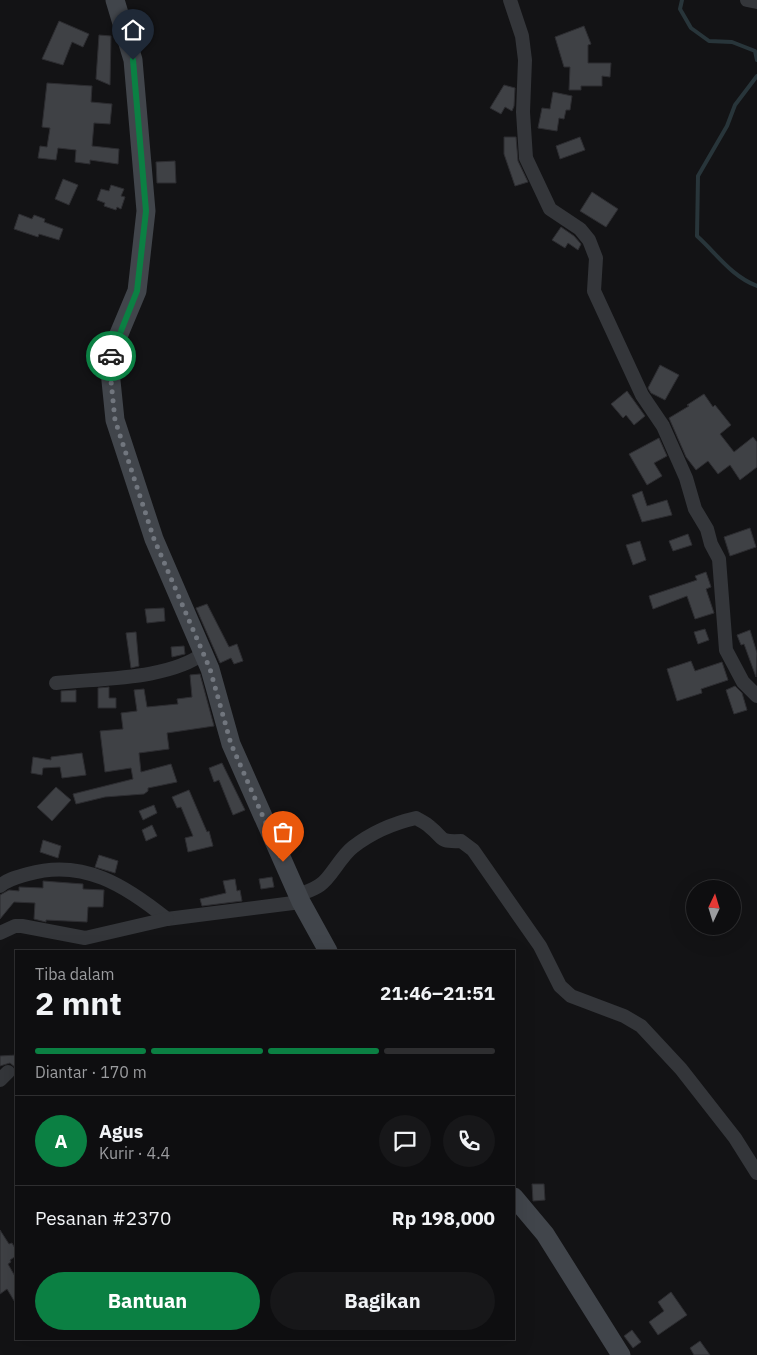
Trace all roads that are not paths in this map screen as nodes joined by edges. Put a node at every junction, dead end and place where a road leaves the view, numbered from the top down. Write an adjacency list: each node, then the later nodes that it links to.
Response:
1 (115, 0): 5 (street)
2 (510, 0): 7 (street)
3 (748, 0): 4 (street)
4 (757, 2)
5 (204, 653): 6 (street); 9 (street)
6 (56, 683)
7 (757, 696)
8 (0, 886): 10 (street)
9 (300, 899): 10 (street); 12 (street); 13 (street)
10 (167, 919): 11 (street)
11 (0, 933)
12 (327, 950)
13 (757, 1173)
14 (515, 1198): 15 (street)
15 (621, 1355)

